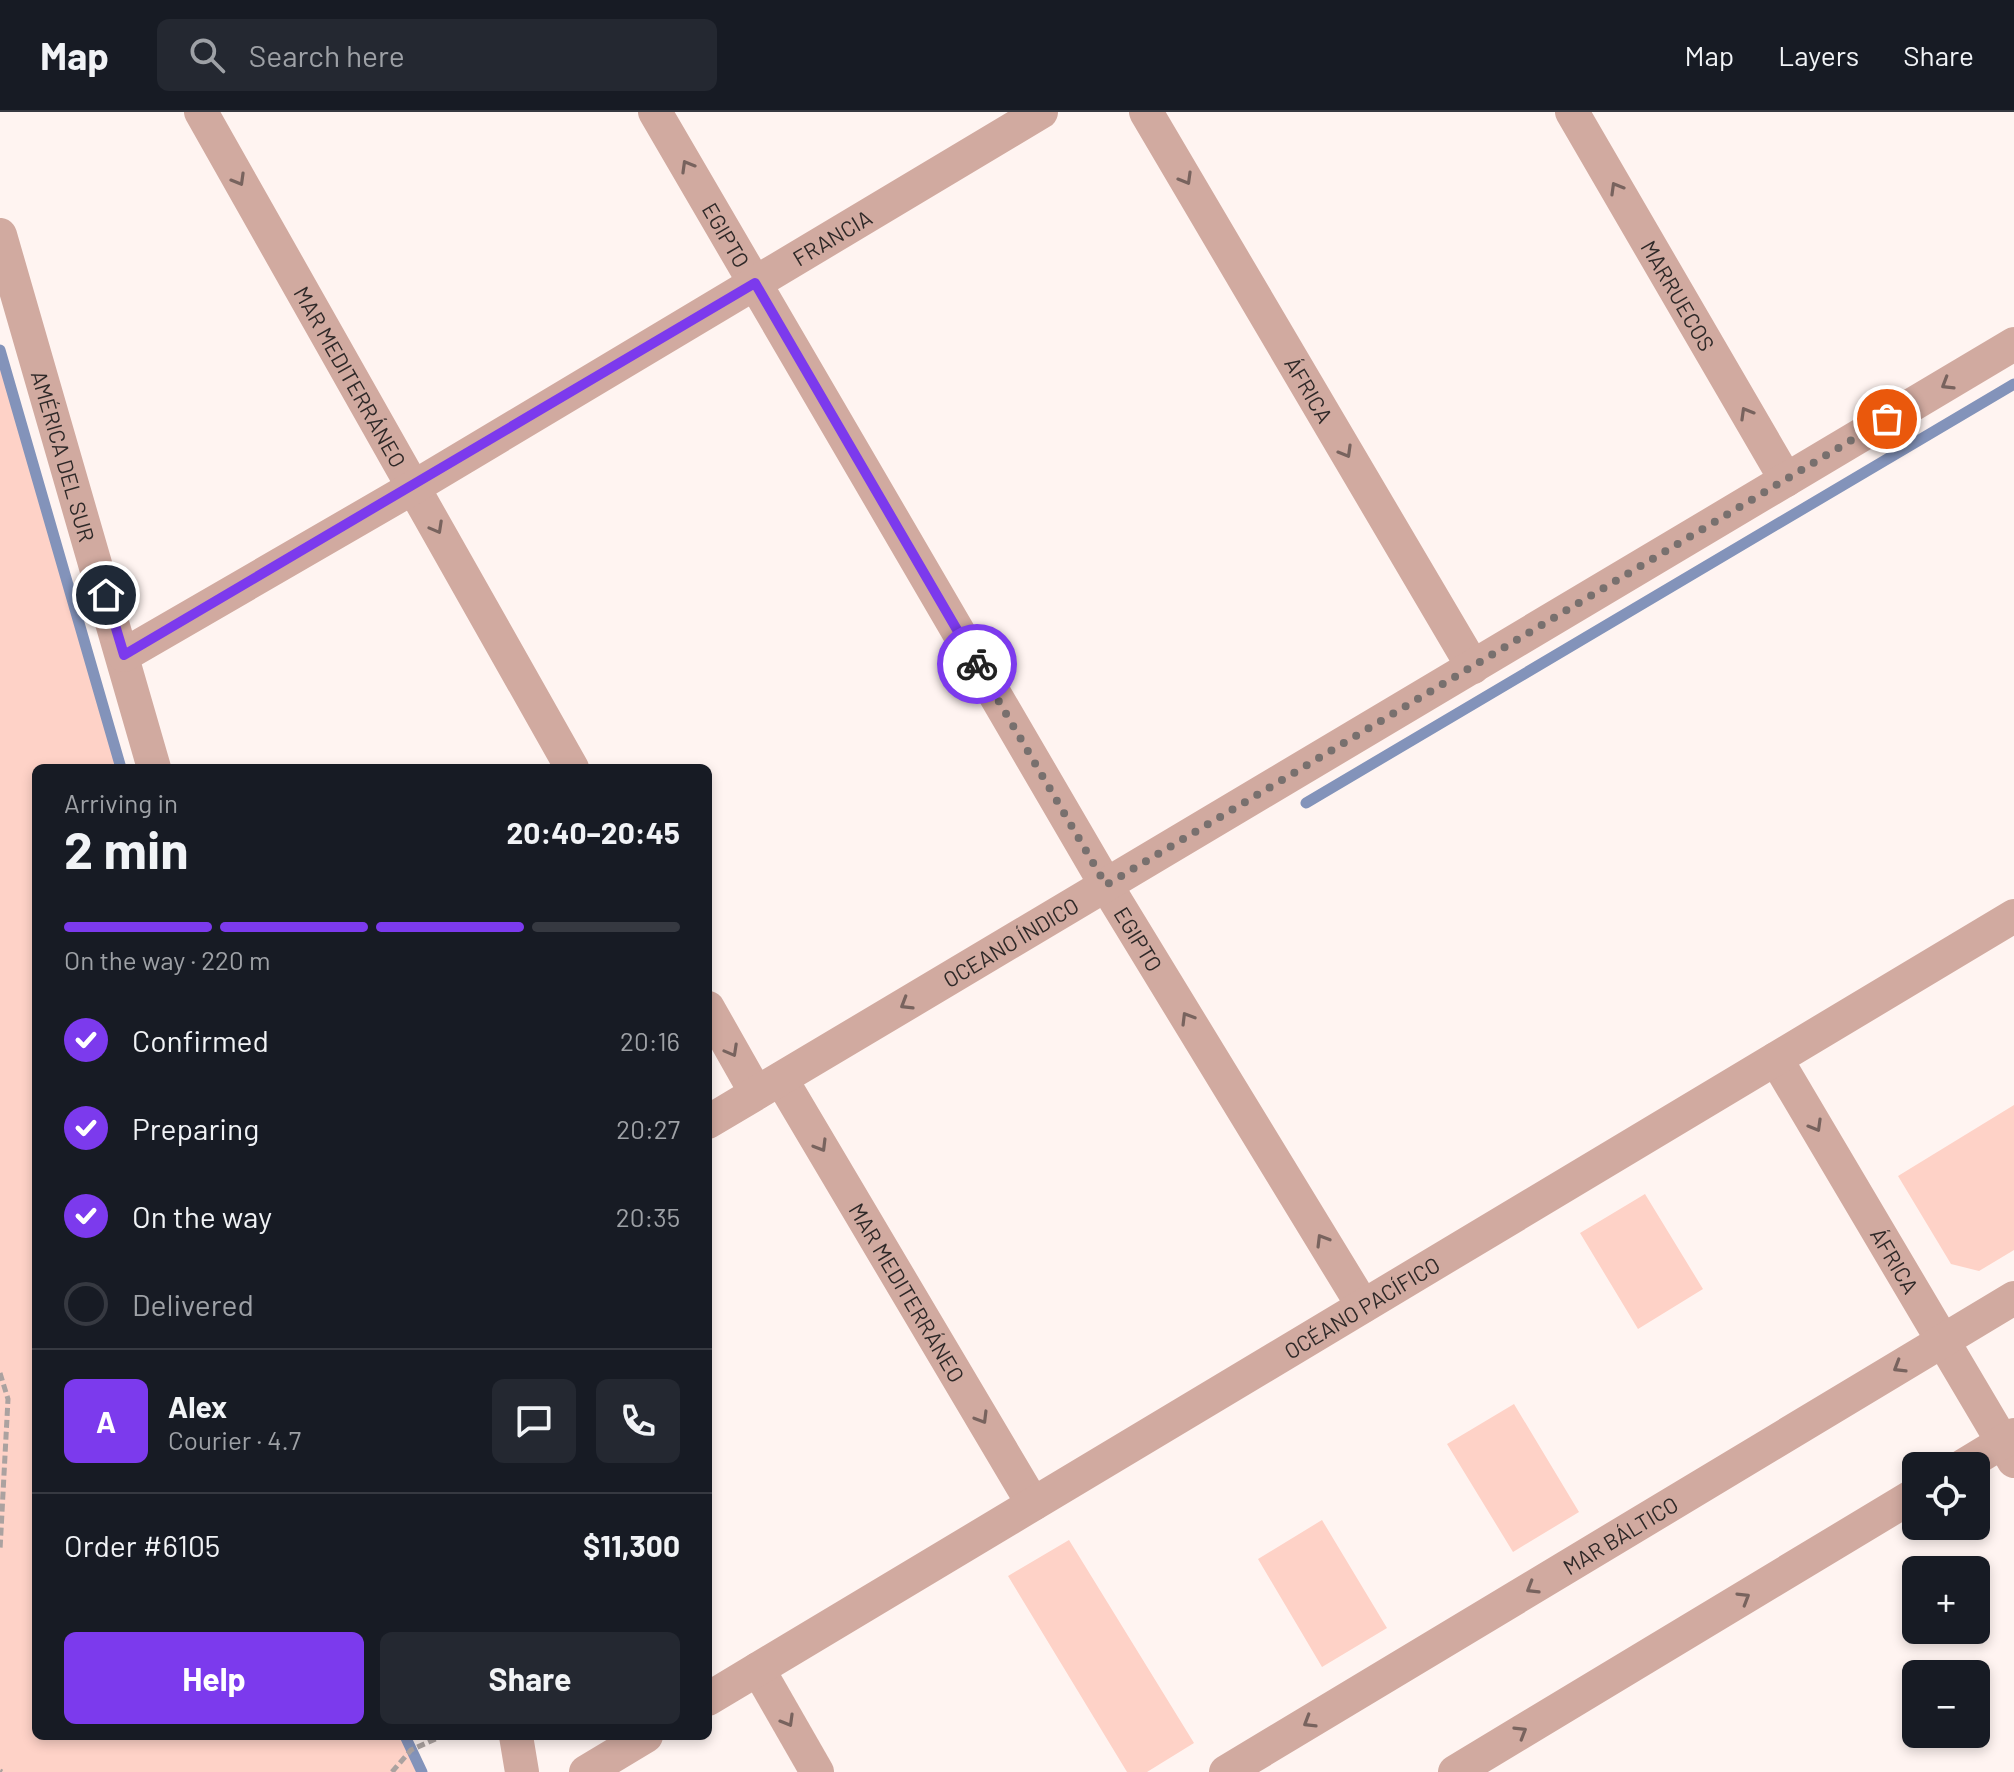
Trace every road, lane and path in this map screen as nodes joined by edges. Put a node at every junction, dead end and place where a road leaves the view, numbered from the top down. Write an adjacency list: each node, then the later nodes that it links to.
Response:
1 (201, 112): 10 (street, MAR MEDITERRÁNEO, one-way to 10)
2 (655, 112): 7 (street, EGIPTO, one-way to 2)
3 (1041, 112): 7 (street, FRANCIA)
4 (1146, 112): 12 (street, ÁFRICA, one-way to 12)
5 (1572, 112): 9 (street, MARRUECOS, one-way to 5)
6 (0, 235): 11 (street, AMÉRICA DEL SUR)
7 (755, 283): 10 (street, FRANCIA); 15 (street, EGIPTO)
8 (2014, 344): 9 (street, OCEANO ÍNDICO, one-way to 9)
9 (1786, 480): 12 (street, OCEANO ÍNDICO)
10 (414, 487): 11 (street, FRANCIA); 14 (street, MAR MEDITERRÁNEO, one-way to 14)
11 (124, 655): 13 (street, AMÉRICA DEL SUR)
12 (1473, 667): 15 (street, OCEANO ÍNDICO)
13 (153, 764)
14 (570, 764)
15 (1106, 885): 19 (street, OCEANO ÍNDICO, one-way to 19); 22 (street, EGIPTO, one-way to 15)
16 (2014, 916): 18 (street, OCÉANO PACÍFICO)
17 (712, 1013): 19 (street, MAR MEDITERRÁNEO, one-way to 19)
18 (1776, 1059): 22 (street, OCÉANO PACÍFICO); 23 (street, ÁFRICA, one-way to 23)
19 (769, 1086): 20 (street, OCEANO ÍNDICO); 28 (street, MAR MEDITERRÁNEO, one-way to 28)
20 (712, 1120)
21 (2014, 1298): 23 (street, MAR BÁLTICO)
22 (1363, 1306): 28 (street, OCÉANO PACÍFICO)
23 (1943, 1341): 25 (street, ÁFRICA); 39 (street, MAR BÁLTICO, one-way to 39)
24 (0, 1373): 29 (path)
25 (2010, 1446): 26 (street)
26 (1990, 1455)
27 (1902, 1502): 40 (street, one-way to 27)
28 (1033, 1504): 30 (street, OCÉANO PACÍFICO)
29 (0, 1550)
30 (758, 1669): 31 (street, OCÉANO PACÍFICO); 38 (street, one-way to 38)
31 (712, 1697)
32 (433, 1740): 35 (path)
33 (517, 1740): 36 (street)
34 (639, 1740): 37 (street)
35 (392, 1772)
36 (522, 1772)
37 (586, 1772)
38 (817, 1772)
39 (1226, 1772)
40 (1455, 1772)

